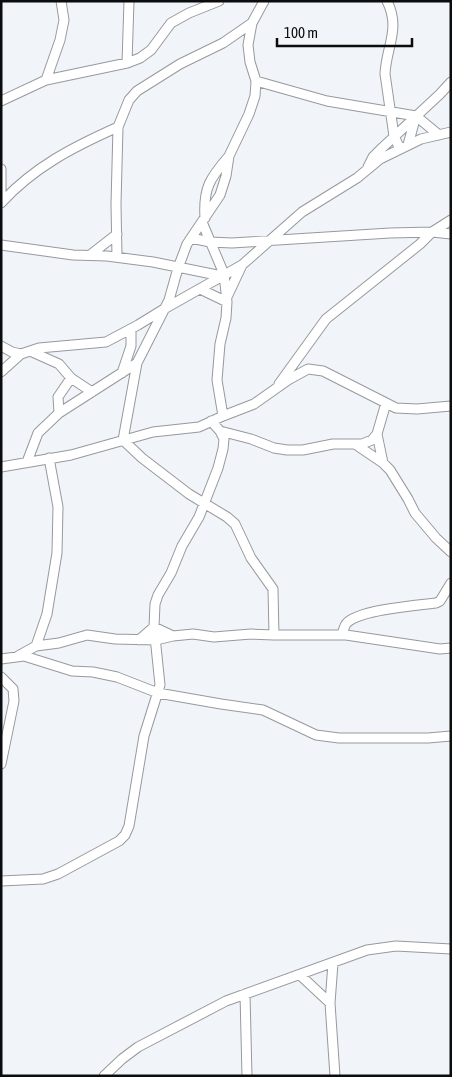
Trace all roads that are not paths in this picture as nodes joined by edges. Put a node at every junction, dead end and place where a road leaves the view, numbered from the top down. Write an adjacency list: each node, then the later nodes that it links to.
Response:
1 (60, 1): 8 (street)
2 (129, 1): 7 (street)
3 (219, 1): 7 (street)
4 (264, 1): 6 (street)
5 (387, 1): 12 (street)
6 (252, 23): 9 (street); 14 (street)
7 (127, 63): 8 (street)
8 (46, 80): 11 (street)
9 (256, 81): 12 (street); 18 (street)
10 (451, 82): 13 (street)
11 (1, 102)
12 (391, 112): 13 (street); 16 (street)
13 (416, 117): 15 (street); 16 (street); 17 (street)
14 (118, 127): 22 (street); 26 (street)
15 (447, 134): 17 (street)
16 (394, 136): 17 (street); 20 (street)
17 (404, 147): 20 (street)
18 (229, 156): 23 (street); 23 (street)
19 (1, 169): 21 (street)
20 (367, 170): 29 (street)
21 (1, 195)
22 (1, 204)
23 (204, 220): 28 (street); 30 (street)
24 (451, 220): 25 (street)
25 (432, 232): 27 (street); 29 (street); 50 (street)
26 (117, 234): 32 (street); 33 (street)
27 (451, 234)
28 (191, 238): 30 (street); 35 (street)
29 (269, 241): 30 (street); 34 (street)
30 (210, 242): 36 (street)
31 (1, 245): 32 (street)
32 (90, 255): 33 (street)
33 (118, 257): 35 (street)
34 (242, 265): 36 (street); 38 (street)
35 (178, 268): 36 (street); 39 (street)
36 (223, 275): 37 (street); 38 (street)
37 (200, 289): 38 (street); 39 (street)
38 (227, 300): 55 (street)
39 (164, 309): 40 (street); 41 (street)
40 (135, 327): 41 (street); 43 (street); 48 (street)
41 (150, 336): 45 (street)
42 (1, 346): 44 (street)
43 (60, 347): 44 (street); 46 (street)
44 (25, 353): 46 (street); 47 (street)
45 (137, 363): 48 (street); 59 (street)
46 (59, 364): 49 (street)
47 (1, 372)
48 (122, 373): 51 (street)
49 (71, 378): 51 (street); 54 (street)
50 (275, 390): 52 (street); 55 (street)
51 (92, 392): 54 (street)
52 (386, 403): 53 (street); 58 (street)
53 (451, 406)
54 (59, 414): 62 (street)
55 (223, 416): 56 (street)
56 (211, 421): 57 (street); 59 (street)
57 (220, 431): 60 (street); 65 (street)
58 (377, 434): 60 (street); 63 (street)
59 (123, 440): 61 (street); 65 (street)
60 (355, 444): 63 (street)
61 (50, 458): 62 (street); 75 (street)
62 (28, 462): 64 (street)
63 (383, 463): 66 (street)
64 (1, 467)
65 (203, 503): 68 (street); 69 (street)
66 (451, 552)
67 (451, 583): 70 (street)
68 (154, 627): 71 (street); 72 (street); 73 (street)
69 (274, 635): 70 (street); 71 (street)
70 (342, 635): 74 (street)
71 (174, 636): 73 (street)
72 (139, 640): 73 (street); 75 (street)
73 (156, 640): 79 (street)
74 (451, 648)
75 (33, 652): 76 (street); 79 (street)
76 (9, 658): 77 (street)
77 (1, 666)
78 (1, 677): 81 (street)
79 (158, 693): 80 (street); 82 (street)
80 (451, 736)
81 (1, 764)
82 (1, 882)
83 (451, 949): 84 (street)
84 (333, 963): 85 (street); 87 (street)
85 (300, 975): 86 (street); 87 (street)
86 (245, 994): 88 (street); 89 (street)
87 (330, 1003): 90 (street)
88 (104, 1076)
89 (247, 1076)
90 (335, 1076)

